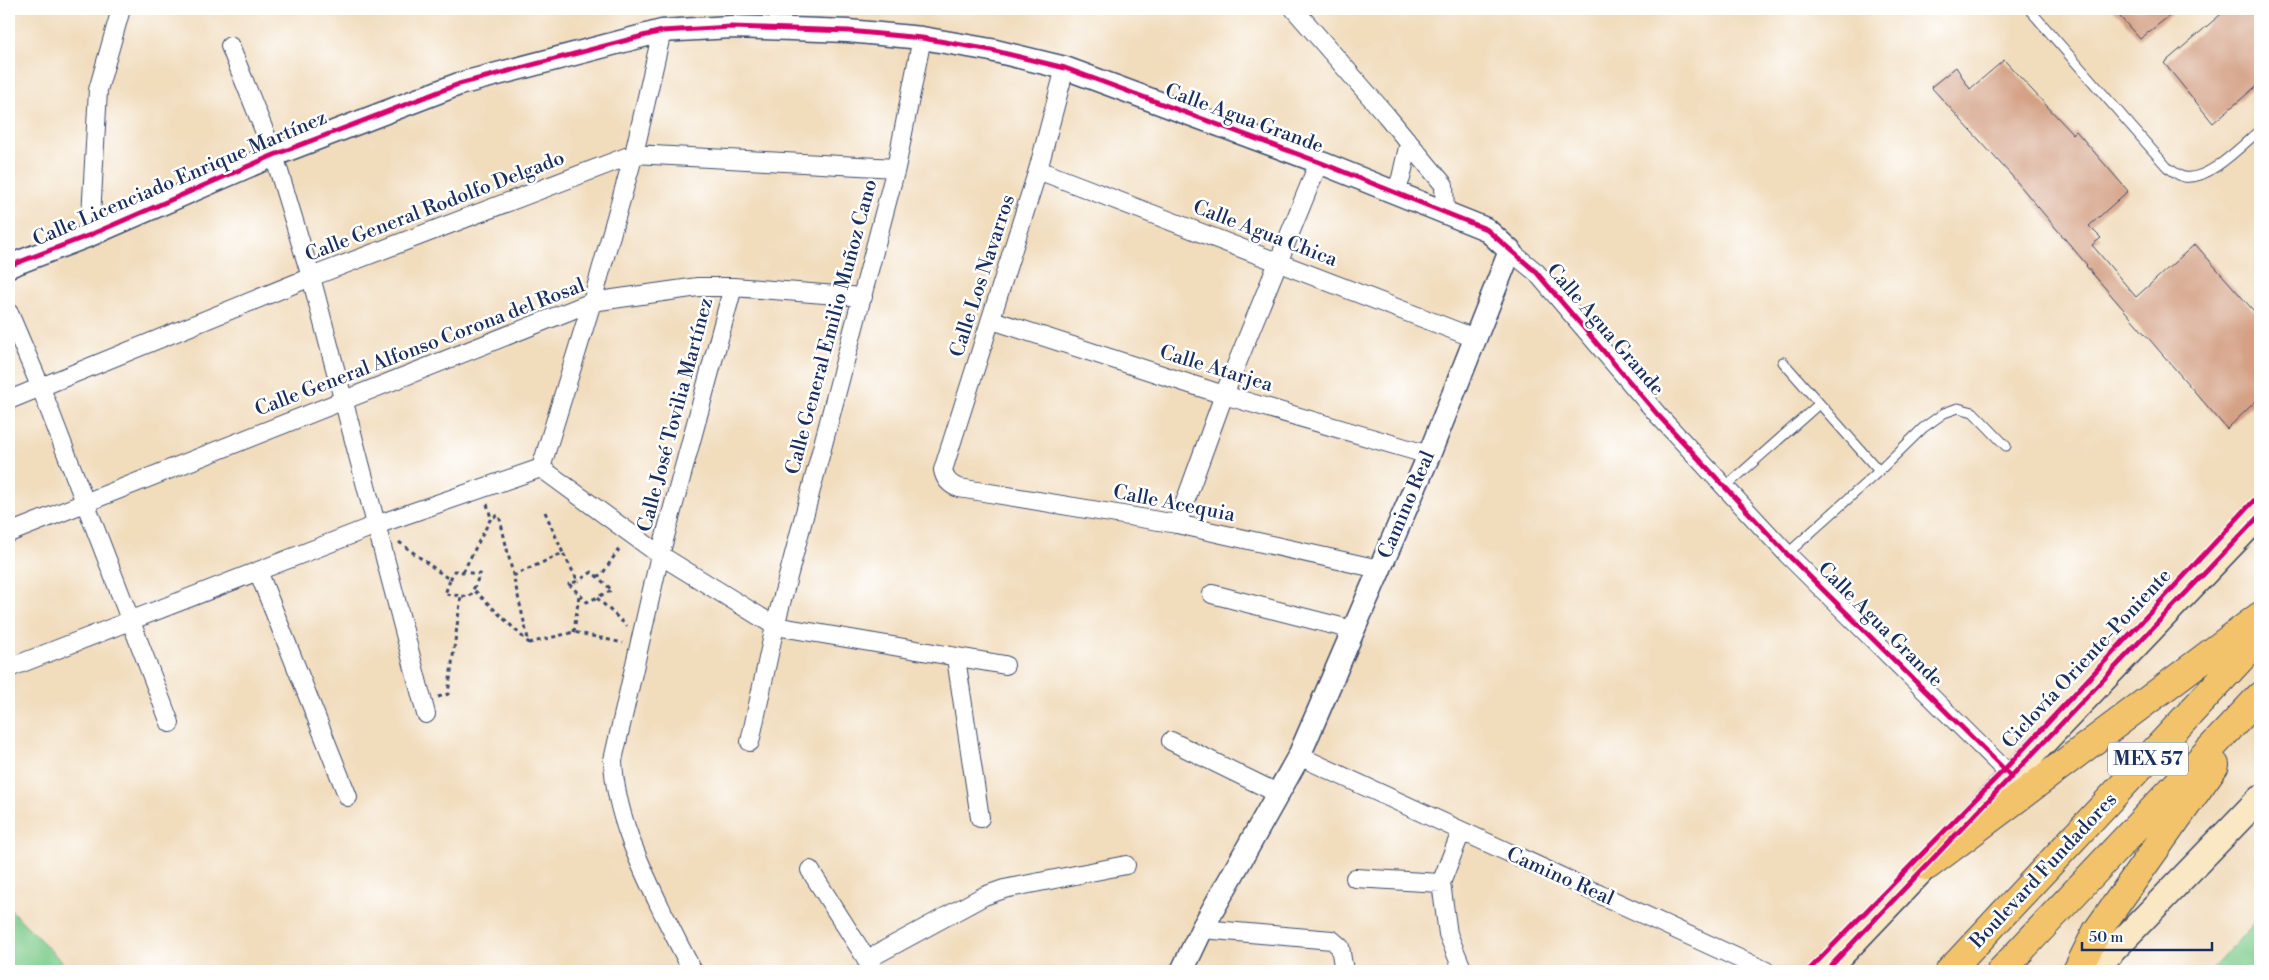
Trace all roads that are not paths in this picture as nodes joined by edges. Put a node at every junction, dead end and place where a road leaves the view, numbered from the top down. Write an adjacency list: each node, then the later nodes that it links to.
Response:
1 (121, 9): 17 (street)
2 (1294, 9): 9 (street)
3 (2029, 9): 8 (lane)
4 (662, 31): 5 (street, Calle Licenciado Enrique Martínez); 10 (street); 11 (street, Calle Licenciado Enrique Martínez)
5 (922, 38): 7 (street, Calle Licenciado Enrique Martínez); 13 (street, Calle General Emilio Muñoz Cano)
6 (230, 46): 11 (street)
7 (1065, 68): 12 (street, Calle Agua Grande); 14 (street, Calle Los Navarros)
8 (2260, 130)
9 (1409, 143): 15 (street); 16 (street)
10 (634, 154): 13 (street, Calle General Rodolfo Delgado); 21 (street, Calle General Rodolfo Delgado); 24 (street)
11 (274, 155): 17 (street, Calle Licenciado Enrique Martínez); 21 (street)
12 (1319, 162): 15 (street, Calle Agua Grande); 19 (street)
13 (896, 168): 23 (street, Calle General Emilio Muñoz Cano)
14 (1038, 170): 19 (street, Calle Agua Chica); 26 (street, Calle Los Navarros)
15 (1395, 193): 16 (street, Calle Agua Grande)
16 (1445, 213): 18 (street, Calle Agua Grande)
17 (90, 235): 20 (street, Calle Licenciado Enrique Martínez)
18 (1510, 251): 27 (street, Camino Real); 39 (street, Calle Agua Grande)
19 (1277, 262): 27 (street, Calle Agua Chica); 30 (street)
20 (9, 266)
21 (312, 277): 29 (street, Calle General Rodolfo Delgado); 31 (street)
22 (733, 287): 23 (street, Calle General Alfonso Corona del Rosal); 24 (street, Calle General Alfonso Corona del Rosal); 46 (street, Calle José Tovilia Martínez)
23 (863, 296): 52 (street, Calle General Emilio Muñoz Cano)
24 (592, 302): 31 (street, Calle General Alfonso Corona del Rosal); 36 (street)
25 (9, 313): 29 (street)
26 (992, 320): 30 (street, Calle Atarjea); 38 (street, Calle Los Navarros)
27 (1477, 339): 35 (street, Camino Real)
28 (1783, 362): 33 (lane)
29 (41, 388): 32 (street, Calle General Rodolfo Delgado); 40 (street)
30 (1224, 395): 35 (street, Calle Atarjea); 42 (street)
31 (344, 399): 40 (street, Calle General Alfonso Corona del Rosal); 43 (street)
32 (9, 400)
33 (1819, 404): 37 (lane); 39 (lane)
34 (2006, 446): 37 (lane)
35 (1429, 455): 47 (street, Camino Real)
36 (541, 468): 43 (street); 46 (street)
37 (1879, 471): 45 (lane)
38 (959, 488): 42 (street, Calle Acequia)
39 (1724, 488): 45 (street, Calle Agua Grande)
40 (86, 504): 44 (street, Calle General Alfonso Corona del Rosal); 51 (street)
41 (2260, 515): 65 (main road)
42 (1177, 524): 47 (street, Calle Acequia)
43 (376, 525): 48 (street); 60 (street)
44 (9, 533)
45 (1787, 554): 65 (street, Calle Agua Grande)
46 (660, 555): 52 (street); 78 (street, Calle José Tovilia Martínez)
47 (1379, 569): 53 (street, Camino Real)
48 (258, 571): 51 (street); 67 (street)
49 (1212, 594): 53 (street)
50 (2260, 616): 72 (highway)
51 (129, 621): 57 (street); 61 (street)
52 (775, 626): 55 (street); 63 (street, Calle General Emilio Muñoz Cano)
53 (1354, 630): 64 (street, Camino Real)
54 (2260, 638): 84 (highway, Boulevard Fundadores / MEX 57)
55 (956, 658): 56 (street); 69 (street)
56 (1005, 665)
57 (9, 668)
58 (2260, 696): 85 (highway, Boulevard Fundadores / MEX 57)
59 (2260, 700): 86 (highway)
60 (425, 708)
61 (170, 722)
62 (1171, 741): 66 (street)
63 (750, 742)
64 (1299, 756): 66 (street, Camino Real); 70 (street, Camino Real)
65 (2012, 777): 72 (main road)
66 (1279, 794): 76 (street, Camino Real)
67 (348, 797)
68 (2260, 798): 87 (main road)
69 (980, 818)
70 (1461, 832): 75 (street); 82 (street, Camino Real)
71 (1126, 866): 77 (street)
72 (1928, 866): 83 (main road)
73 (810, 870): 77 (street)
74 (1355, 878): 75 (street)
75 (1442, 883): 81 (street)
76 (1202, 929): 79 (street, Camino Real); 80 (street)
77 (870, 966)
78 (687, 969)
79 (1182, 971)
80 (1344, 971)
81 (1463, 971)
82 (1766, 971)
83 (1826, 971)
84 (1950, 971)
85 (2001, 971)
86 (2077, 971)
87 (2093, 971)

